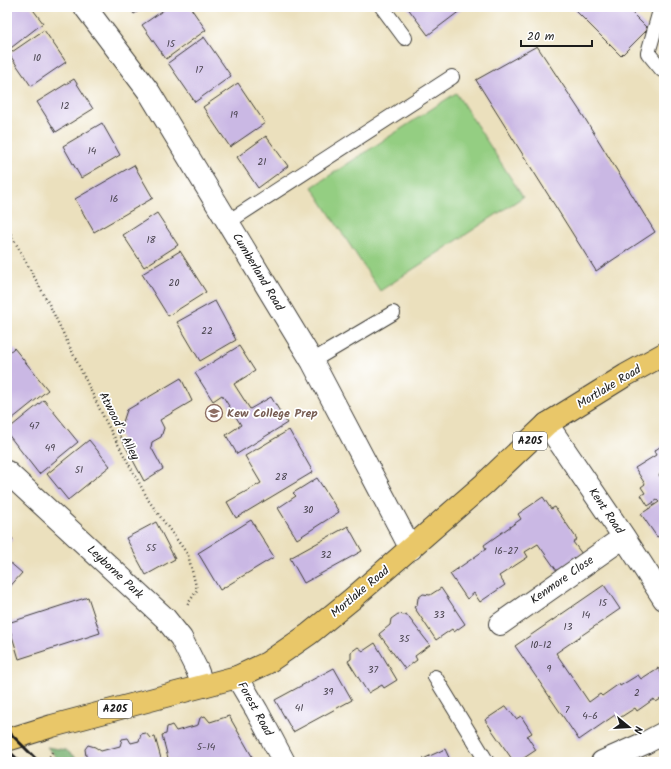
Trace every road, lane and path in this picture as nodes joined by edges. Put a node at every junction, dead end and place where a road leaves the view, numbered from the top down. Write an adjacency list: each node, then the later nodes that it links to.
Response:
1 (85, 7): 7 (street, Cumberland Road)
2 (382, 7): 4 (lane)
3 (661, 7): 5 (lane)
4 (405, 38)
5 (662, 70)
6 (452, 76): 7 (lane)
7 (228, 222): 11 (street, Cumberland Road)
8 (7, 228): 18 (path, Atwood’s Alley)
9 (393, 313): 11 (lane)
10 (664, 354): 12 (highway, Mortlake Road / A205)
11 (312, 361): 15 (street, Cumberland Road)
12 (547, 424): 14 (street, Kent Road); 15 (highway, Mortlake Road / A205)
13 (7, 472): 18 (street, Leyborne Park)
14 (624, 537): 16 (street, Kent Road); 17 (street, Kenmore Close)
15 (411, 549): 19 (highway, Mortlake Road / A205)
16 (661, 590)
17 (500, 624)
18 (173, 628): 21 (street, Leyborne Park)
19 (237, 677): 21 (highway, Mortlake Road / A205); 24 (street, Forest Road)
20 (436, 677): 25 (lane)
21 (203, 686): 23 (highway, Mortlake Road / A205)
22 (664, 733): 26 (street)
23 (7, 740)
24 (284, 762)
25 (486, 762)
26 (602, 762)

